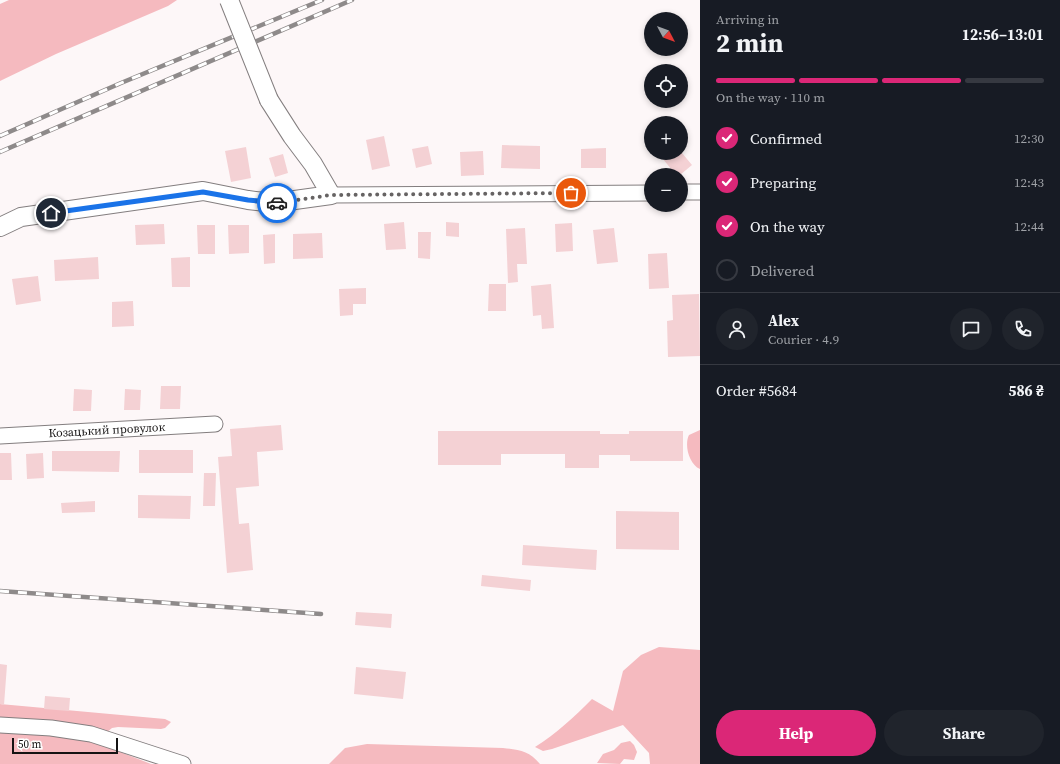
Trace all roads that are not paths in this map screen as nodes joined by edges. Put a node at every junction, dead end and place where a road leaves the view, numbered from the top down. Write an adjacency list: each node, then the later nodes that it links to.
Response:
1 (230, 0): 5 (street, bridge)
2 (688, 192): 3 (street)
3 (700, 192)
4 (644, 193): 5 (street)
5 (331, 195): 6 (street)
6 (0, 227)
7 (214, 424): 8 (street, Козацький провулок)
8 (0, 436)
9 (0, 724): 10 (street)
10 (183, 764)

